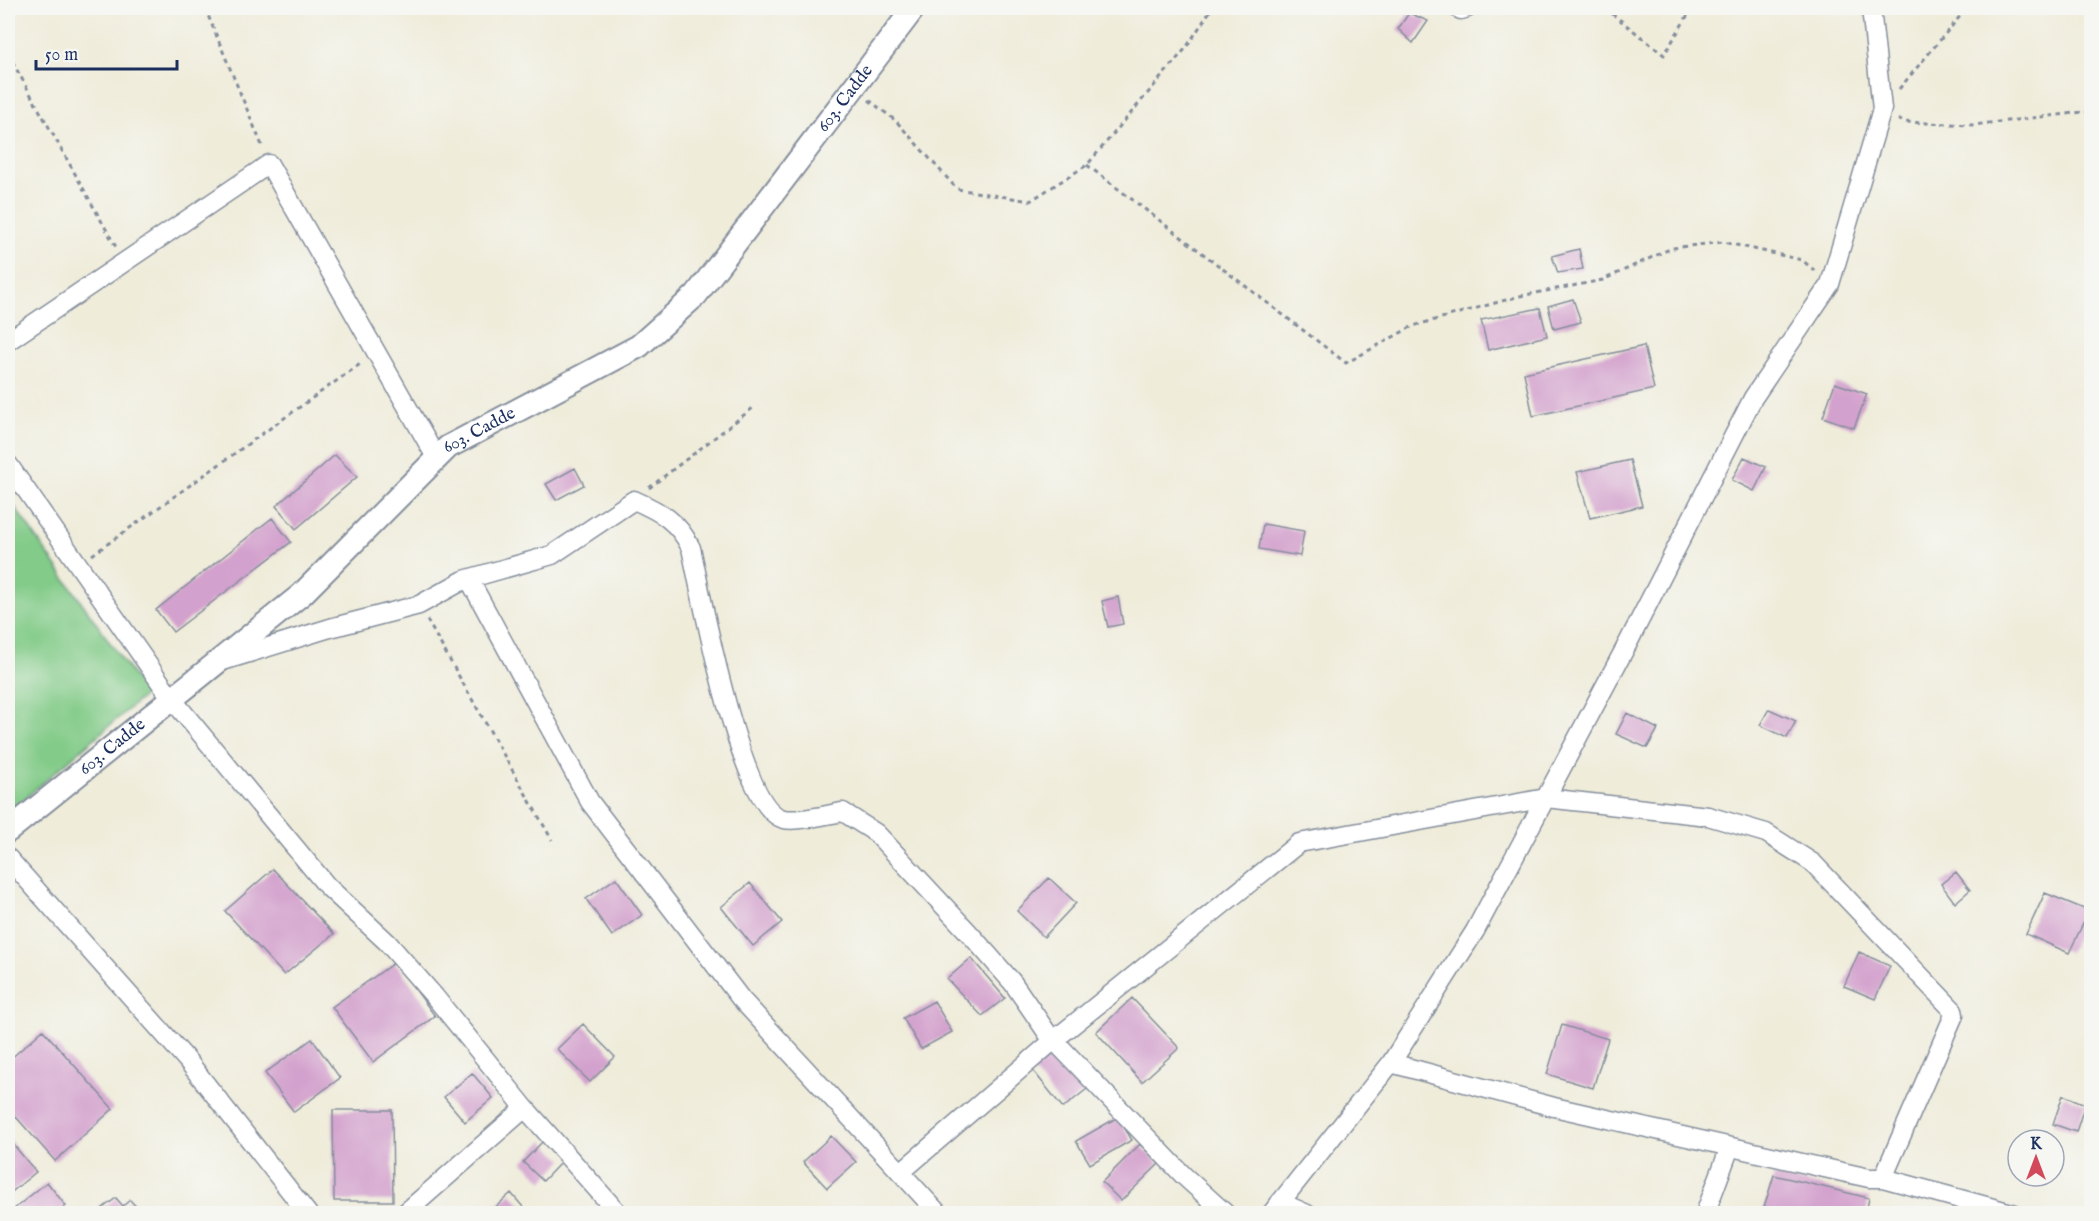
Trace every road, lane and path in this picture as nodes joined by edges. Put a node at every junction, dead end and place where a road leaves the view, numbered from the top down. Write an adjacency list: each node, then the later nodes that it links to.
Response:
1 (205, 8): 14 (path)
2 (914, 8): 11 (street, 603. Cadde)
3 (1212, 8): 15 (path)
4 (1457, 8): 5 (street)
5 (1468, 8)
6 (1605, 8): 7 (path)
7 (1692, 8)
8 (1871, 8): 12 (street)
9 (1967, 8): 12 (path)
10 (8, 54): 16 (path)
11 (853, 88): 15 (path); 21 (street, 603. Cadde)
12 (1882, 109): 13 (path); 17 (street)
13 (2091, 111)
14 (269, 164): 16 (street); 19 (street)
15 (1087, 165): 17 (path)
16 (124, 262): 18 (street)
17 (1830, 284): 29 (street)
18 (8, 341)
19 (375, 353): 21 (street); 24 (path)
20 (753, 408): 23 (path)
21 (437, 459): 27 (street, 603. Cadde)
22 (8, 464): 24 (street)
23 (634, 500): 25 (street); 33 (street)
24 (79, 564): 28 (street)
25 (469, 579): 26 (street); 37 (street)
26 (419, 605): 27 (street); 31 (path)
27 (217, 662): 28 (street, 603. Cadde)
28 (172, 699): 30 (street, 603. Cadde); 35 (street)
29 (1546, 798): 33 (street); 34 (street); 38 (street)
30 (8, 831)
31 (552, 840)
32 (8, 858): 40 (street)
33 (1054, 1040): 37 (street); 44 (street)
34 (1390, 1064): 36 (street); 39 (street)
35 (525, 1108): 41 (street); 42 (street)
36 (1730, 1147): 38 (street); 46 (street)
37 (901, 1172): 43 (street)
38 (1883, 1178): 47 (street)
39 (1276, 1208): 45 (street)
40 (308, 1214)
41 (404, 1214)
42 (619, 1214)
43 (939, 1214)
44 (1226, 1214)
45 (1307, 1214)
46 (1705, 1214)
47 (2015, 1214)

